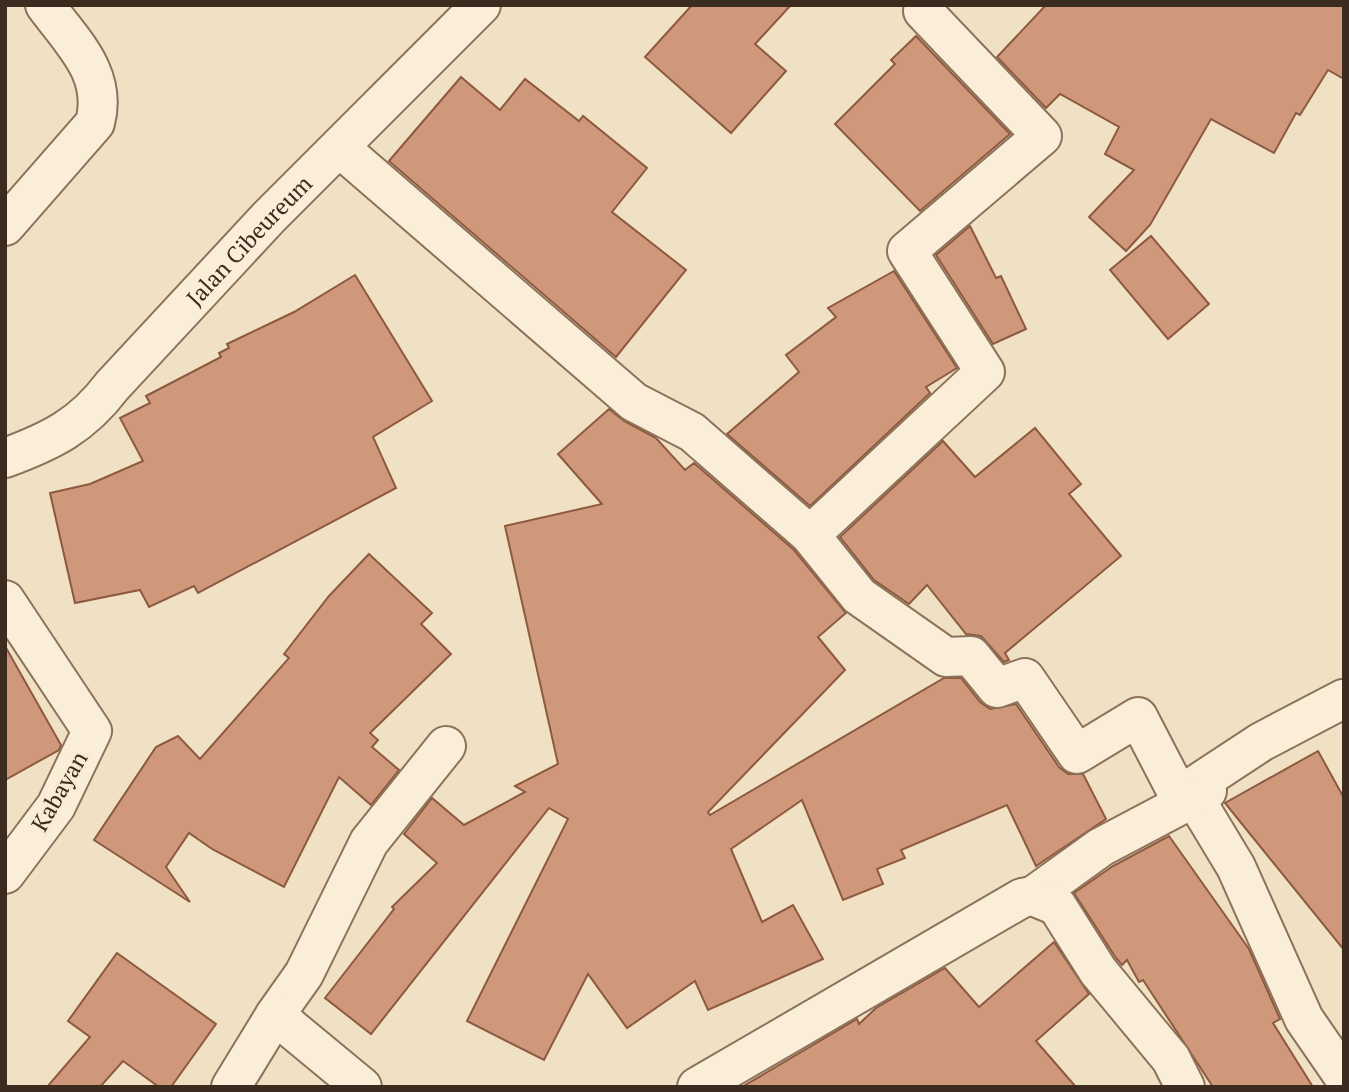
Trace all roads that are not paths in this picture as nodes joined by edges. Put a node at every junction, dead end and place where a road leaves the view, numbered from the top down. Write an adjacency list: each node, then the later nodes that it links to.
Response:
1 (46, 5): 5 (street)
2 (481, 5): 4 (street, Jalan Cibeureum)
3 (925, 7): 7 (street)
4 (340, 148): 6 (street, Jalan Cibeureum); 7 (street)
5 (5, 226)
6 (5, 458)
7 (810, 535): 9 (street)
8 (5, 600): 12 (street, Kabayan)
9 (1343, 699): 11 (street)
10 (446, 746): 14 (street)
11 (1195, 799): 13 (street); 15 (street)
12 (5, 874)
13 (1032, 896): 18 (street); 19 (street)
14 (275, 1014): 16 (street); 17 (street)
15 (1344, 1077)
16 (231, 1087)
17 (362, 1087)
18 (697, 1087)
19 (1185, 1087)

